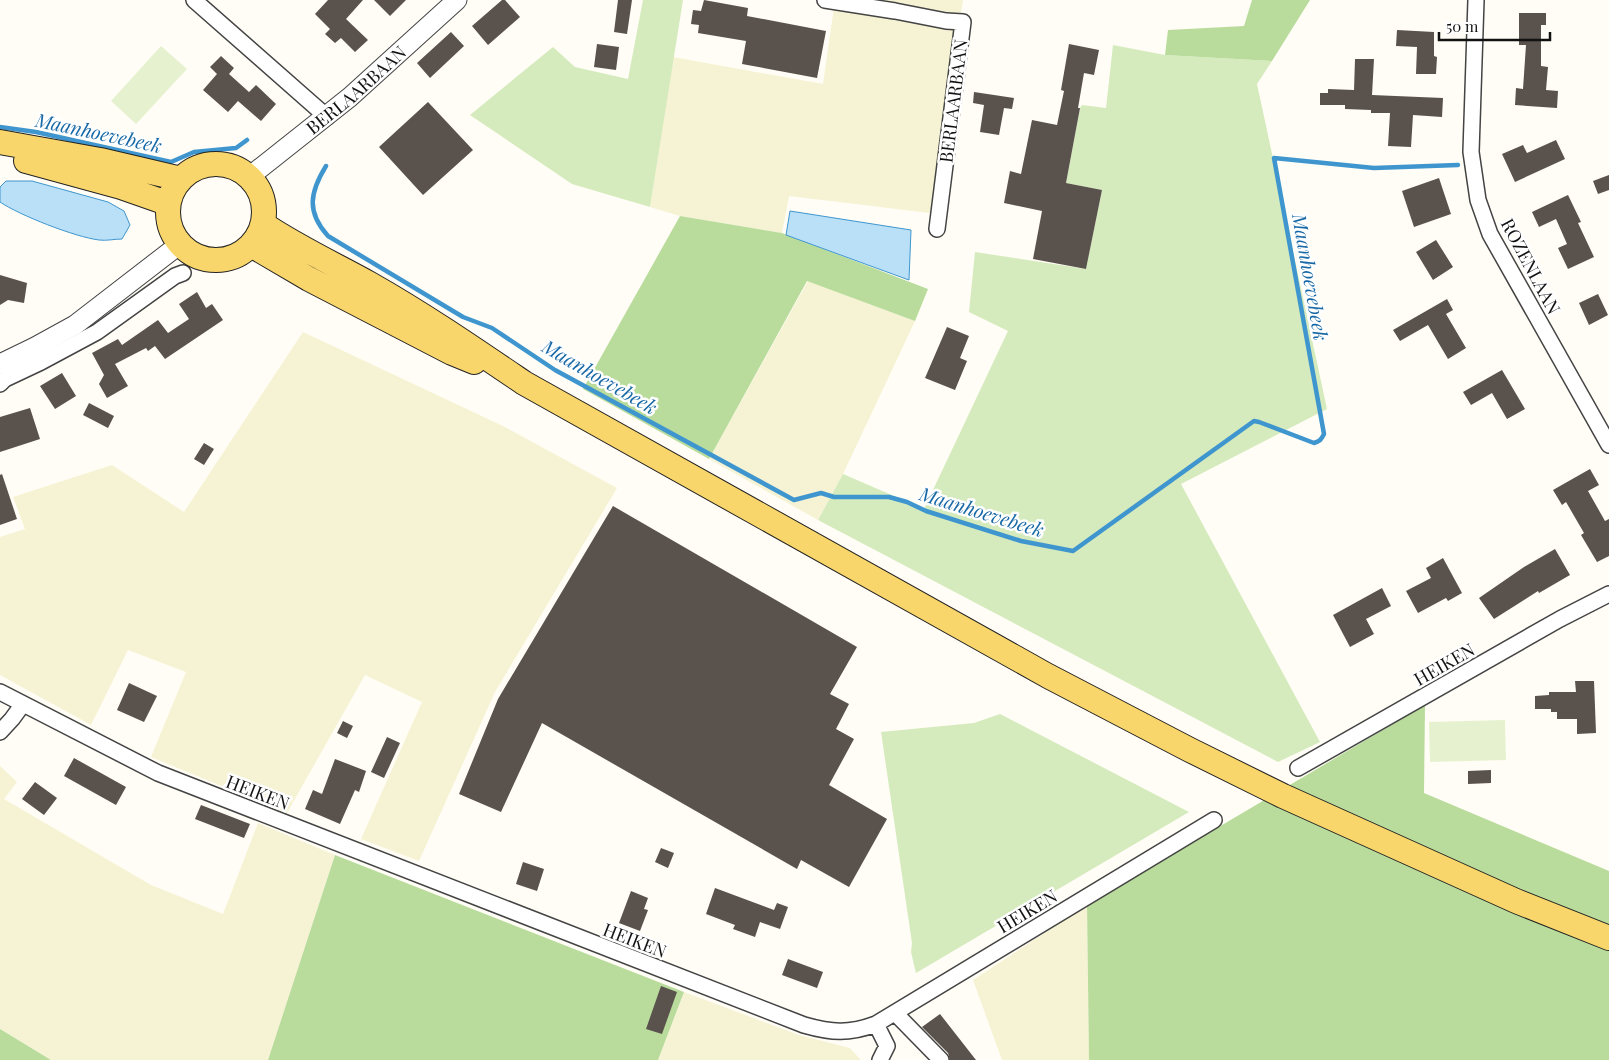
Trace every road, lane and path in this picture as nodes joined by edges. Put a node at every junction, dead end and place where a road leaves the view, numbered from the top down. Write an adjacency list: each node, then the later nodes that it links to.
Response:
1 (194, 0): 5 (street)
2 (458, 0): 5 (street, BERLAARBAAN)
3 (825, 0): 12 (street, BERLAARBAAN)
4 (1476, 0): 19 (street, ROZENLAAN)
5 (326, 117): 8 (street, BERLAARBAAN)
6 (0, 142): 9 (main road)
7 (0, 155): 10 (main road)
8 (250, 177): 9 (main road); 11 (main road)
9 (181, 179): 10 (main road)
10 (168, 206): 13 (main road)
11 (263, 224): 14 (main road); 17 (main road)
12 (937, 229)
13 (180, 244): 14 (main road); 16 (street)
14 (251, 245): 17 (main road)
15 (184, 273): 18 (street)
16 (0, 364)
17 (524, 383): 26 (main road)
18 (0, 384)
19 (1609, 445)
20 (1609, 594): 24 (street, HEIKEN)
21 (0, 692): 22 (street, HEIKEN)
22 (23, 704): 23 (street); 28 (street, HEIKEN)
23 (0, 732)
24 (1298, 768)
25 (1214, 820): 27 (street, HEIKEN)
26 (1609, 938)
27 (895, 1013): 28 (street, HEIKEN); 30 (street)
28 (876, 1024): 29 (street)
29 (880, 1060)
30 (941, 1060)

